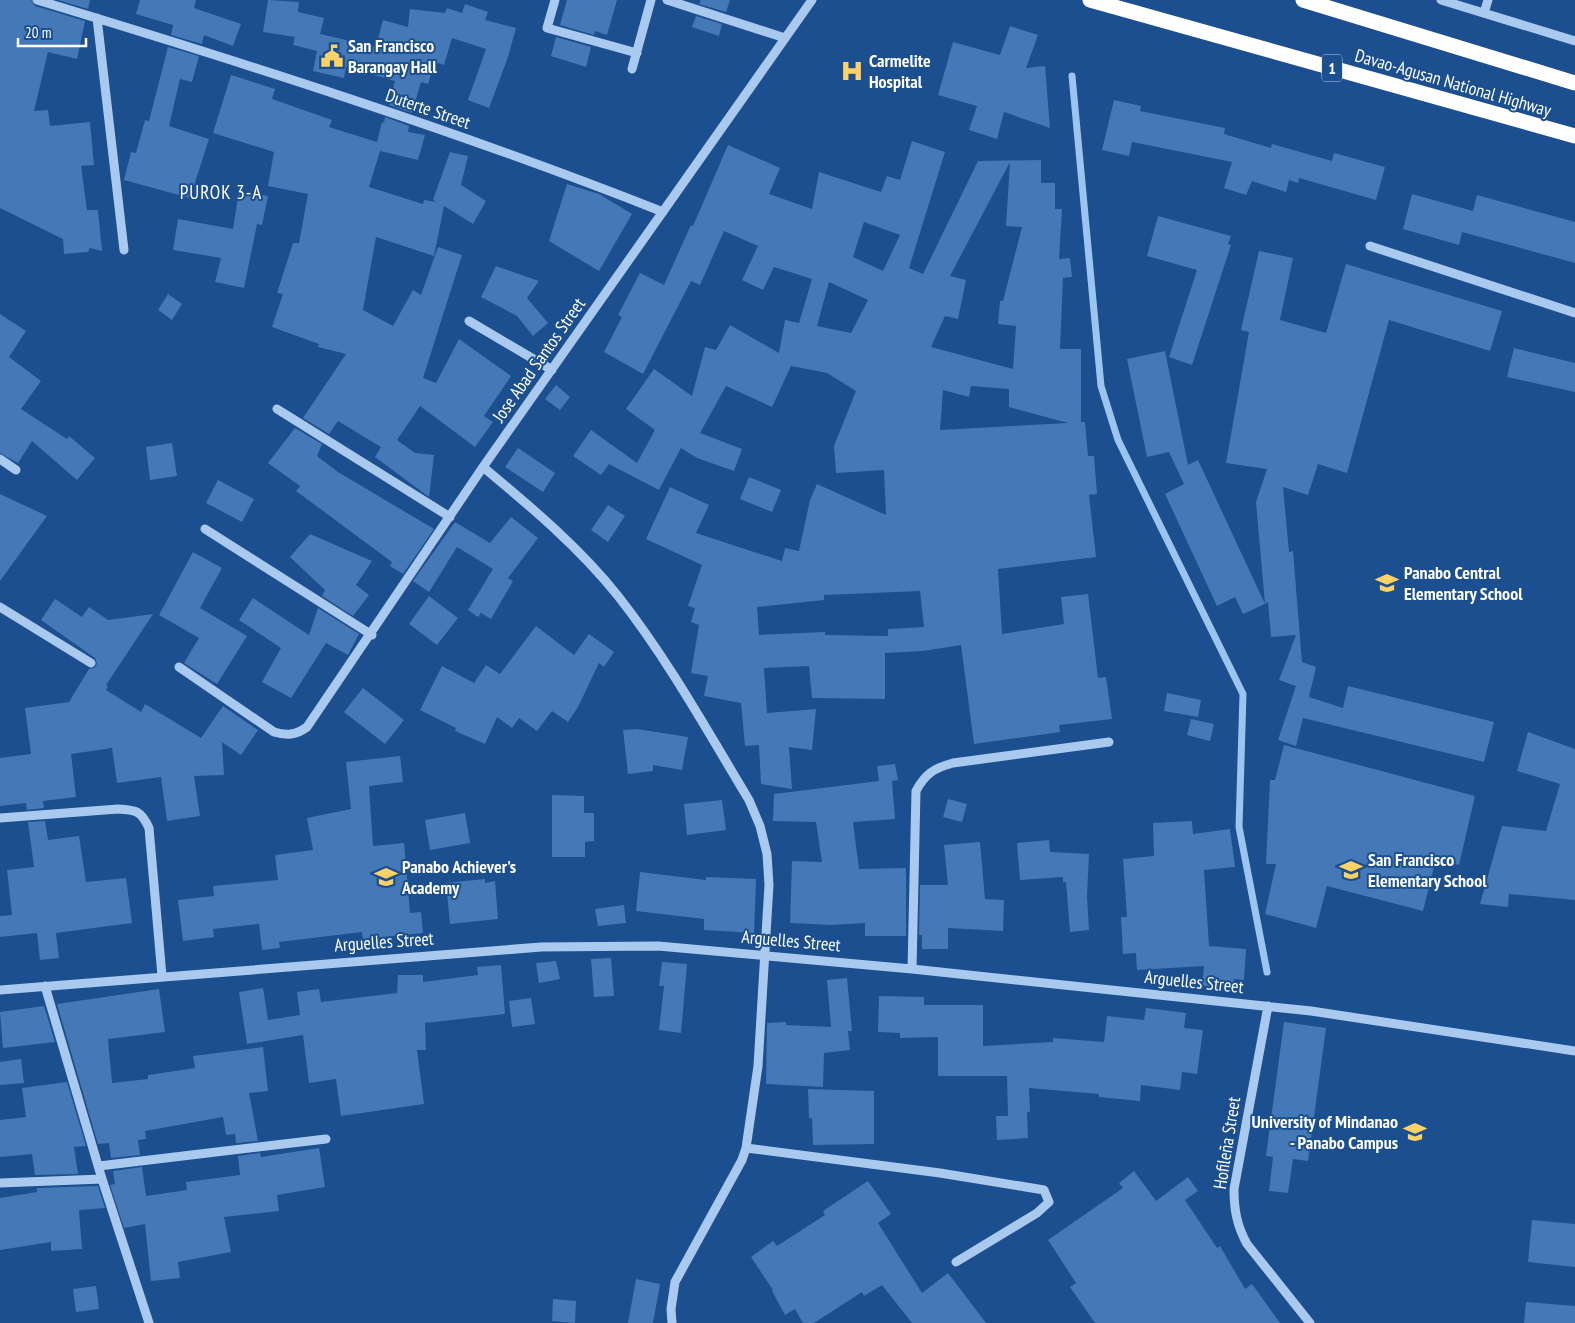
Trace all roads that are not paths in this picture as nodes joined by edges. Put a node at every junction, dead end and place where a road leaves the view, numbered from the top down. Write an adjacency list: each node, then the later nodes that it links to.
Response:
1 (37, 0): 11 (street, Duterte Street)
2 (556, 0): 14 (street)
3 (651, 0): 14 (street)
4 (667, 0): 12 (street)
5 (812, 0): 12 (street, Jose Abad Santos Street)
6 (1090, 0): 17 (highway, Davao-Agusan National Highway / 1)
7 (1303, 0): 16 (highway, Davao-Agusan National Highway)
8 (1488, 0): 10 (street)
9 (1445, 1): 10 (street)
10 (1484, 13): 13 (street)
11 (97, 18): 18 (street, Duterte Street); 20 (street)
12 (785, 38): 18 (street, Jose Abad Santos Street)
13 (1575, 41)
14 (637, 53): 15 (street)
15 (632, 69)
16 (1575, 83)
17 (1575, 136)
18 (663, 212): 23 (street, Jose Abad Santos Street)
19 (1370, 246): 21 (street)
20 (124, 250)
21 (1575, 313)
22 (469, 321): 23 (street)
23 (552, 370): 26 (street, Jose Abad Santos Street)
24 (278, 409): 28 (street)
25 (0, 459): 27 (street)
26 (483, 468): 28 (street, Jose Abad Santos Street); 36 (street)
27 (16, 470)
28 (450, 517): 31 (street, Jose Abad Santos Street)
29 (205, 529): 31 (street)
30 (0, 607): 32 (street)
31 (372, 635): 33 (street, Jose Abad Santos Street)
32 (91, 663)
33 (179, 667)
34 (1109, 742): 37 (street)
35 (0, 818): 38 (street)
36 (764, 955): 37 (street, Arguelles Street); 38 (street, Arguelles Street); 44 (street)
37 (912, 969): 41 (street, Arguelles Street)
38 (162, 976): 39 (street, Arguelles Street)
39 (45, 986): 40 (street, Arguelles Street); 45 (street)
40 (0, 990)
41 (1268, 1006): 42 (street, Arguelles Street); 51 (street, Hofileña Street)
42 (1575, 1051)
43 (326, 1139): 45 (street)
44 (746, 1148): 48 (street); 50 (street)
45 (99, 1166): 46 (street)
46 (102, 1179): 47 (street); 49 (street)
47 (0, 1183)
48 (956, 1262)
49 (149, 1323)
50 (672, 1323)
51 (1310, 1323)

